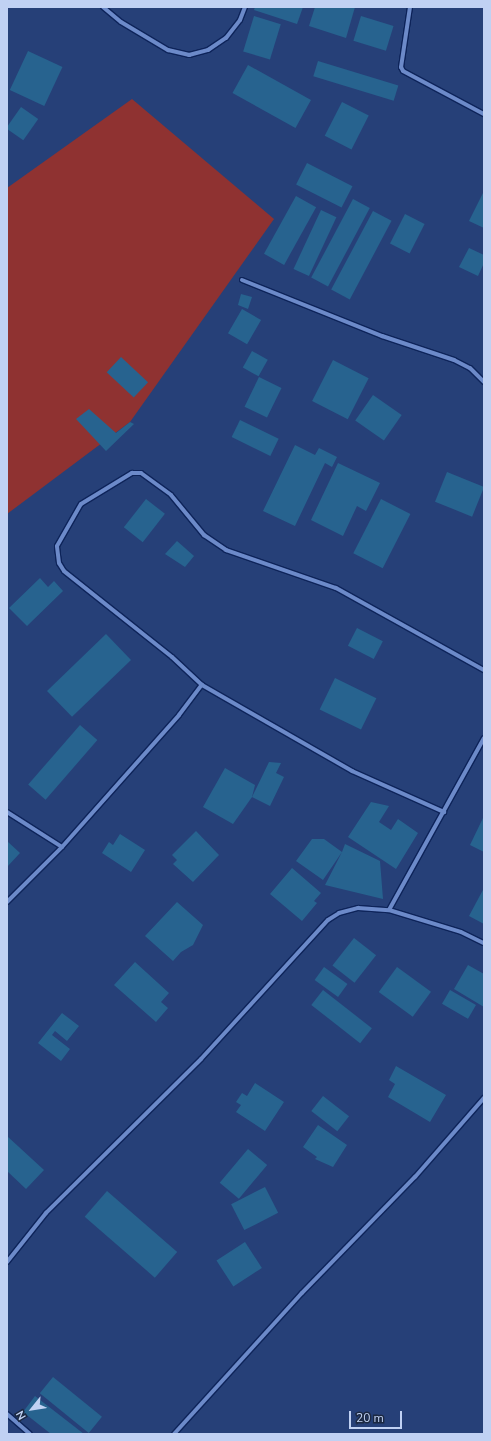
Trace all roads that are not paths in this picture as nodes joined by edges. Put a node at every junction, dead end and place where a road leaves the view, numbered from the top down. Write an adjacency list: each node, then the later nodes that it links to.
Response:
1 (102, 7): 2 (street)
2 (245, 7)
3 (410, 7): 4 (street)
4 (484, 114)
5 (242, 280): 6 (street)
6 (484, 382)
7 (484, 670): 8 (street)
8 (202, 685): 11 (street); 12 (street)
9 (484, 738): 11 (street)
10 (7, 812): 12 (street)
11 (444, 812): 14 (street)
12 (62, 847): 13 (street)
13 (7, 902)
14 (389, 910): 15 (street); 17 (street)
15 (484, 943)
16 (484, 1098): 20 (street)
17 (7, 1262)
18 (7, 1414): 19 (street)
19 (30, 1434)
20 (174, 1434)

